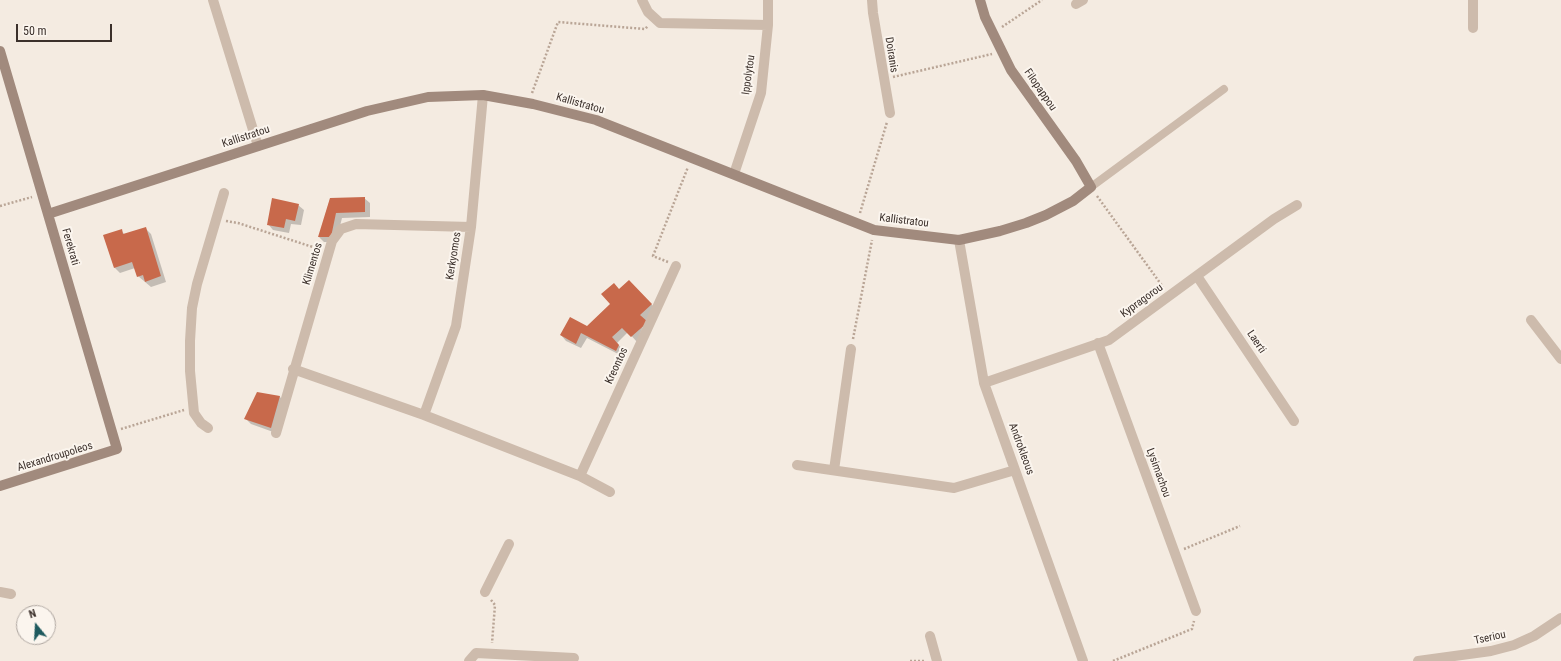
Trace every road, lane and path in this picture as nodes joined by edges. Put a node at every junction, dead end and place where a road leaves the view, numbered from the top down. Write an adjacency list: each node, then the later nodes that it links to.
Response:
1 (213, 0): 19 (street)
2 (642, 0): 8 (street)
3 (768, 0): 9 (street, Ippolytou)
4 (872, 0): 14 (street, Doiranis)
5 (980, 0): 11 (street, Filopappou)
6 (1042, 0): 11 (path)
7 (1473, 0): 10 (street)
8 (655, 18): 9 (street); 17 (path)
9 (768, 25): 21 (street, Ippolytou)
10 (1473, 28)
11 (993, 33): 13 (street, Filopappou)
12 (0, 51): 24 (street, Ferekrati)
13 (1002, 51): 14 (path); 22 (street, Filopappou)
14 (883, 79): 18 (street, Doiranis)
15 (1224, 89): 22 (lane)
16 (483, 95): 17 (street, Kallistratou); 19 (street, Kallistratou); 30 (street, Kerkyomos)
17 (528, 103): 20 (street, Kallistratou)
18 (890, 113): 29 (path)
19 (258, 146): 27 (street, Kallistratou)
20 (692, 158): 21 (street, Kallistratou); 34 (path)
21 (734, 174): 29 (street, Kallistratou)
22 (1091, 187): 32 (street, Kallistratou); 36 (path)
23 (224, 193): 28 (street)
24 (42, 194): 26 (path); 27 (street, Ferekrati)
25 (1297, 205): 35 (street, Kypragorou)
26 (0, 206)
27 (48, 214): 47 (street, Ferekrati)
28 (216, 219): 33 (path); 43 (street)
29 (857, 223): 31 (street, Kallistratou)
30 (471, 227): 33 (street, Klimentos); 44 (street, Kerkyomos)
31 (874, 230): 32 (street, Kallistratou); 39 (path)
32 (959, 240): 42 (street, Androkleous)
33 (329, 252): 41 (street, Klimentos)
34 (676, 266): 53 (street, Kreontos)
35 (1197, 276): 36 (street, Kypragorou); 45 (street, Laerti)
36 (1169, 296): 38 (street, Kypragorou)
37 (1531, 320): 40 (street)
38 (1098, 343): 42 (street, Kypragorou); 58 (street, Lysimachou)
39 (851, 349): 51 (street)
40 (1561, 359)
41 (294, 369): 44 (street); 48 (street, Klimentos)
42 (984, 382): 52 (street, Androkleous)
43 (194, 407): 46 (street); 47 (path)
44 (424, 415): 53 (street)
45 (1294, 421)
46 (208, 428)
47 (112, 432): 49 (street, Ferekrati)
48 (276, 433)
49 (117, 449): 54 (street, Alexandroupoleos)
50 (797, 465): 51 (street)
51 (834, 470): 52 (street)
52 (1015, 470): 70 (street, Androkleous)
53 (580, 476): 55 (street)
54 (0, 486)
55 (610, 492)
56 (1240, 526): 58 (path)
57 (510, 544): 60 (street)
58 (1174, 552): 62 (street, Lysimachou)
59 (0, 592): 61 (street)
60 (484, 592): 65 (path)
61 (11, 594)
62 (1196, 611): 71 (path)
63 (1561, 618): 72 (street, Tseriou)
64 (930, 636): 69 (street)
65 (492, 653): 66 (street); 67 (street)
66 (574, 658)
67 (469, 661)
68 (910, 661): 69 (path)
69 (937, 661)
70 (1083, 661)
71 (1114, 661)
72 (1418, 661)

